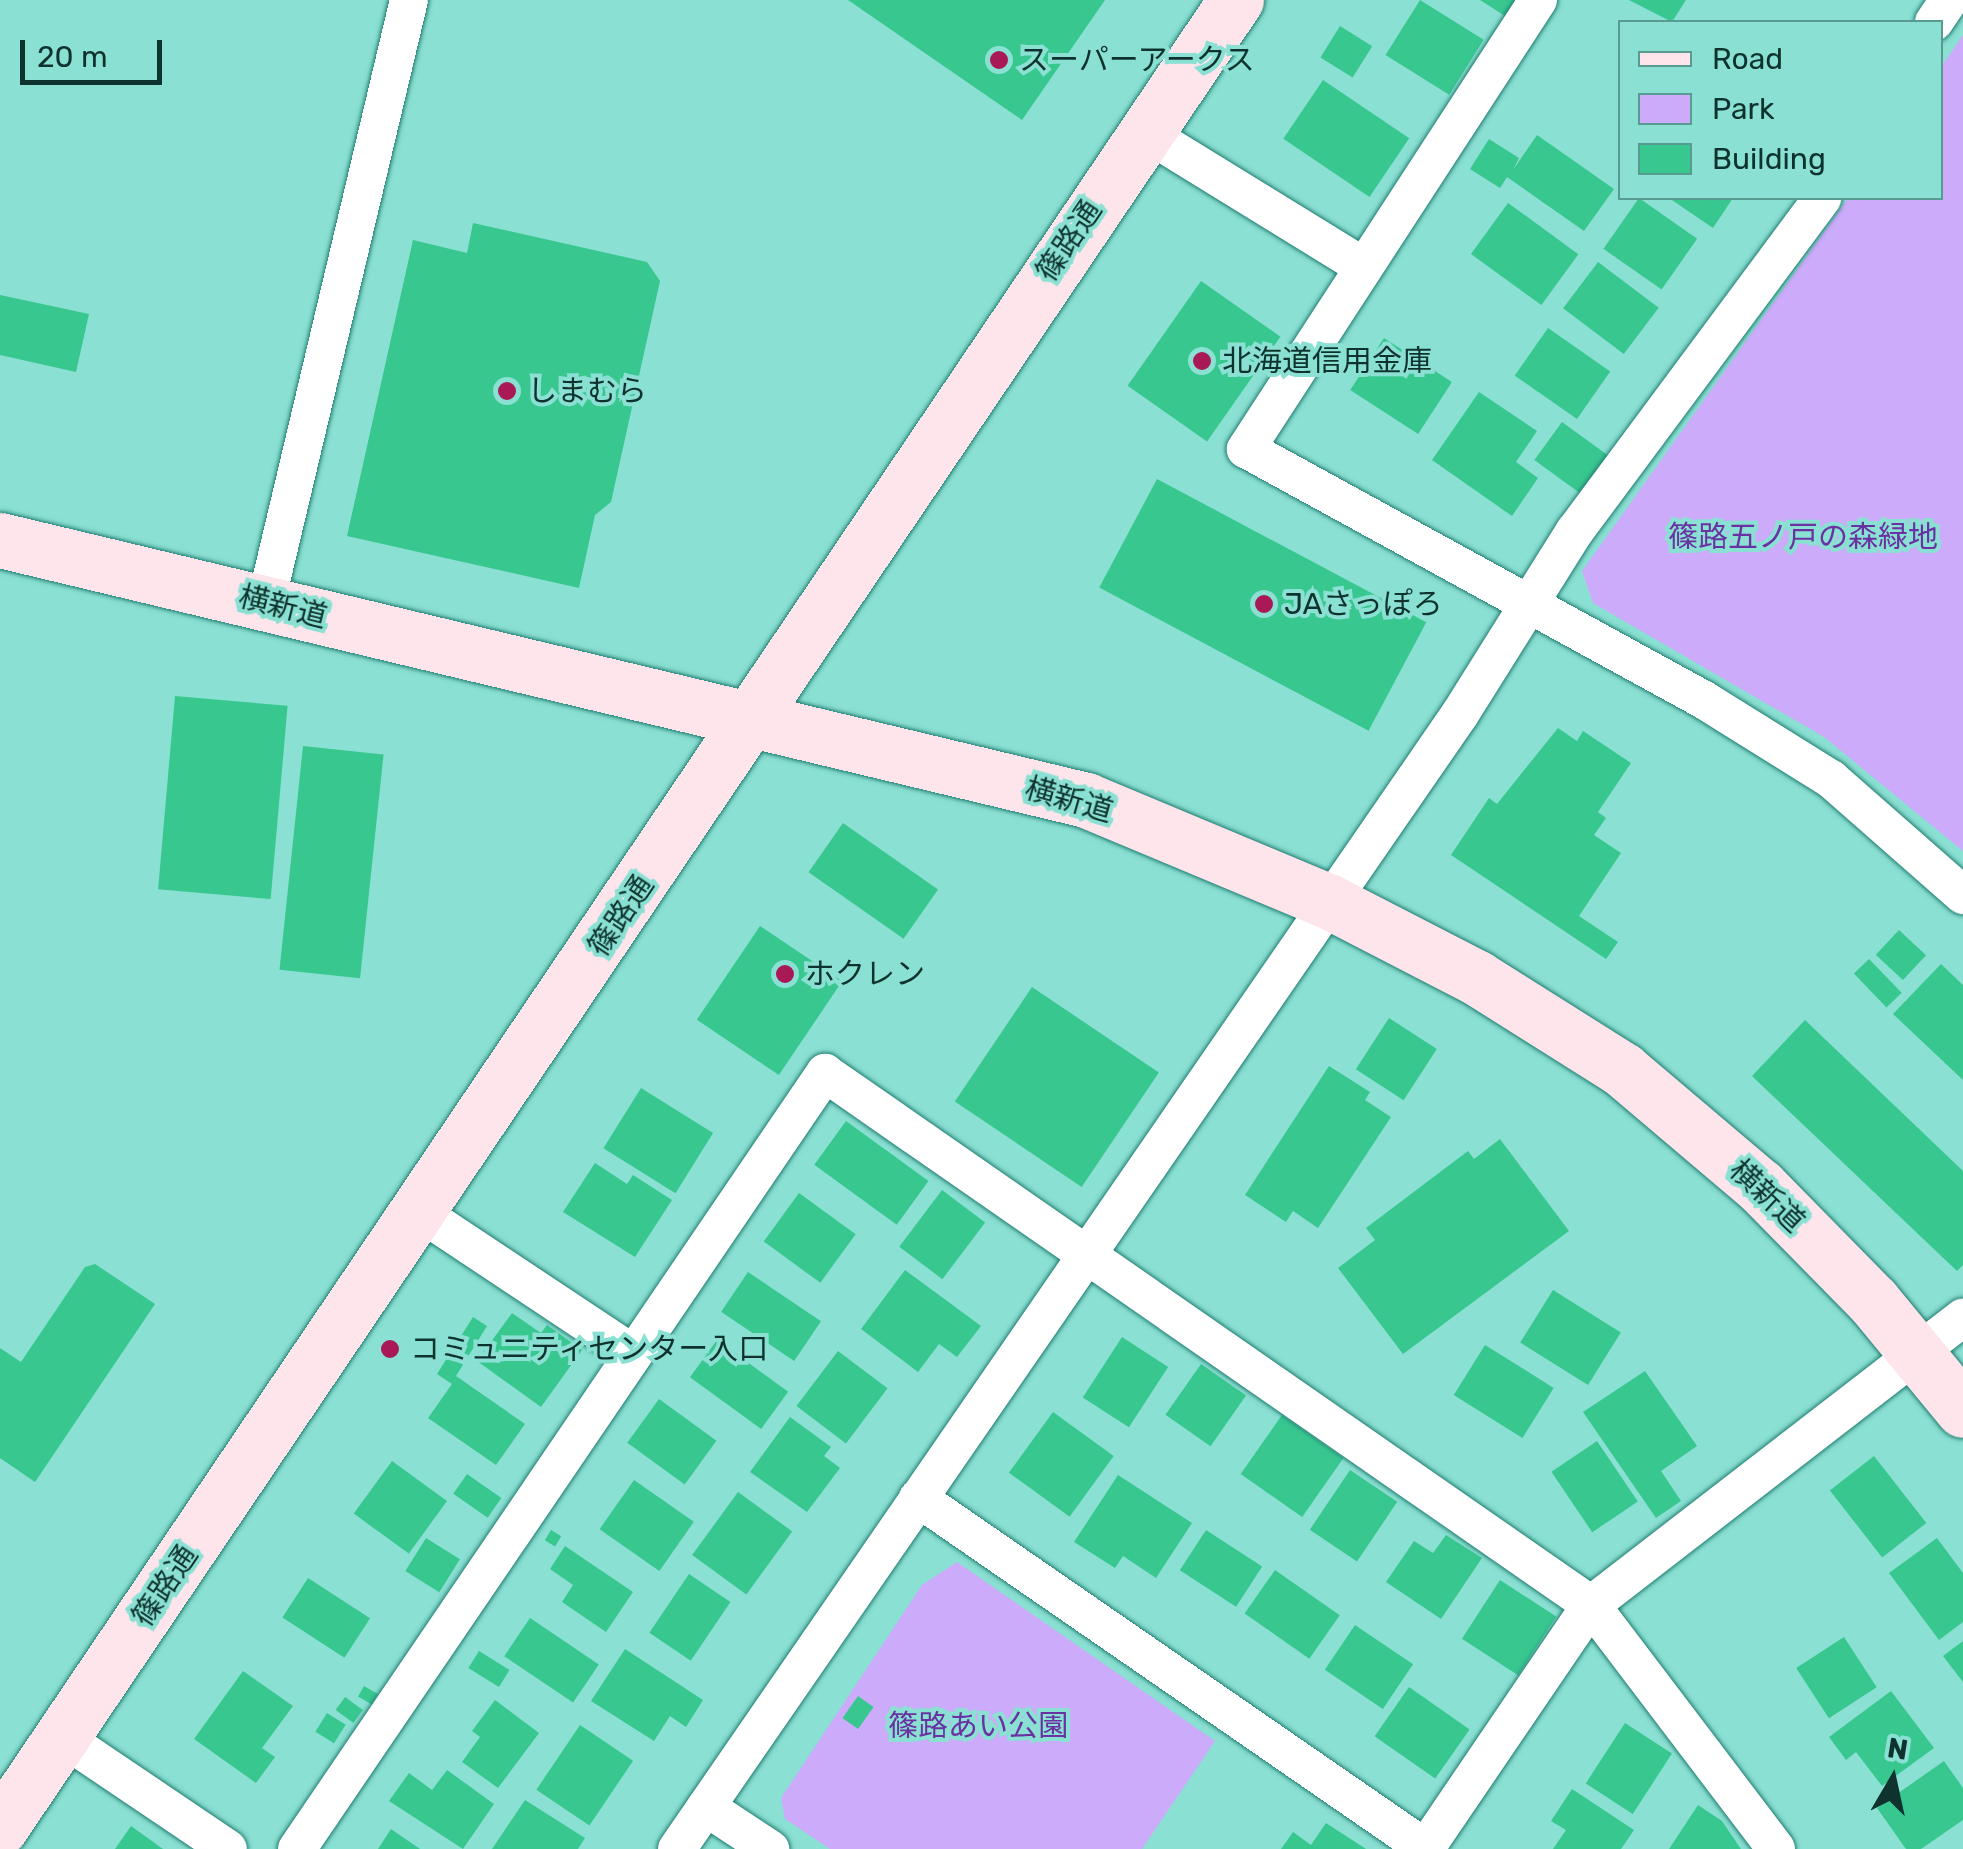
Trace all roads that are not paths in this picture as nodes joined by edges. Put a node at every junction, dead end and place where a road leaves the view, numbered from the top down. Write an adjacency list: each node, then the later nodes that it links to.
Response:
1 (409, 0): 8 (street)
2 (1236, 0): 4 (main road, 篠路通)
3 (1538, 0): 6 (street)
4 (1143, 131): 6 (street); 10 (main road, 篠路通)
5 (1821, 200): 9 (street)
6 (1364, 267): 9 (street)
7 (0, 540): 8 (main road, 横新道)
8 (266, 602): 10 (main road, 横新道)
9 (1529, 604): 11 (street); 12 (street)
10 (749, 720): 12 (main road, 横新道); 13 (main road, 篠路通)
11 (1963, 894)
12 (1330, 902): 14 (street); 17 (main road, 横新道)
13 (421, 1213): 16 (street); 21 (main road, 篠路通)
14 (1088, 1250): 16 (street); 19 (street); 20 (street)
15 (1963, 1318): 17 (street)
16 (634, 1354): 25 (street)
17 (1921, 1356): 18 (main road, 横新道); 20 (street)
18 (1963, 1410)
19 (918, 1498): 22 (street); 28 (street)
20 (1590, 1605): 28 (street); 29 (street)
21 (62, 1737): 23 (main road, 篠路通); 24 (street)
22 (706, 1806): 26 (street); 27 (street)
23 (0, 1828)
24 (228, 1849)
25 (297, 1849)
26 (677, 1849)
27 (770, 1849)
28 (1425, 1849)
29 (1776, 1849)

